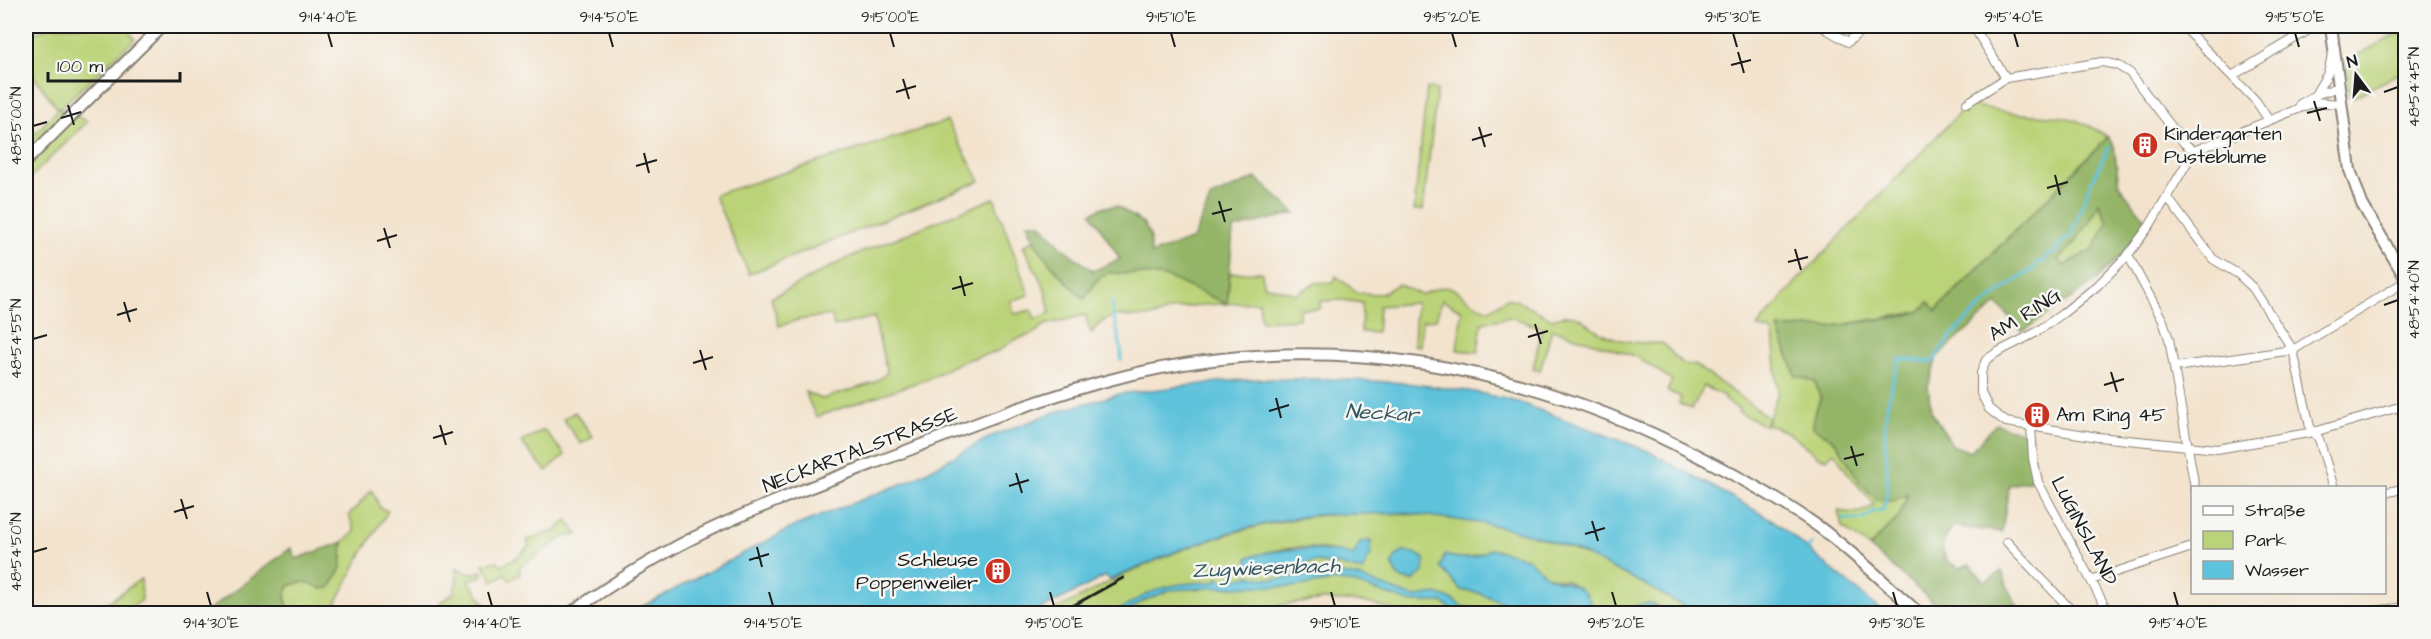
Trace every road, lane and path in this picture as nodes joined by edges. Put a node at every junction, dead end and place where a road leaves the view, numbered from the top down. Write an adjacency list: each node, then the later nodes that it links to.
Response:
1 (162, 26): 18 (main road)
2 (1821, 26): 3 (street)
3 (1866, 26)
4 (1973, 26): 10 (street)
5 (2182, 26): 9 (street)
6 (2331, 26): 8 (main road)
7 (2307, 30): 9 (street)
8 (2334, 48): 11 (main road); 12 (street)
9 (2232, 76): 16 (street)
10 (2006, 78): 13 (street); 17 (street)
11 (2339, 87): 12 (street); 14 (main road)
12 (2315, 95): 15 (street)
13 (1967, 103)
14 (2341, 104): 15 (street); 21 (main road)
15 (2292, 110): 16 (street)
16 (2268, 119): 17 (street)
17 (2194, 151): 19 (street, AM RING)
18 (26, 161)
19 (2167, 197): 20 (street, AM RING); 22 (street)
20 (2128, 255): 23 (street); 25 (street, AM RING)
21 (2406, 280): 22 (street)
22 (2293, 350): 23 (street); 26 (street)
23 (2175, 367): 27 (street)
24 (2406, 417): 26 (street, AM RING)
25 (2031, 427): 27 (street, AM RING); 34 (street, LUGINSLAND)
26 (2314, 432): 27 (street, AM RING); 29 (street)
27 (2188, 447): 28 (street)
28 (2195, 486)
29 (2333, 486)
30 (2406, 488): 31 (street)
31 (2386, 494)
32 (2007, 542): 39 (street)
33 (2191, 548): 34 (street)
34 (2091, 580): 40 (street, LUGINSLAND)
35 (2406, 607): 36 (street)
36 (2366, 613): 41 (street)
37 (569, 614): 38 (main road, NECKARTALSTRASSE)
38 (1920, 614)
39 (2074, 614)
40 (2109, 614)
41 (2290, 614)

